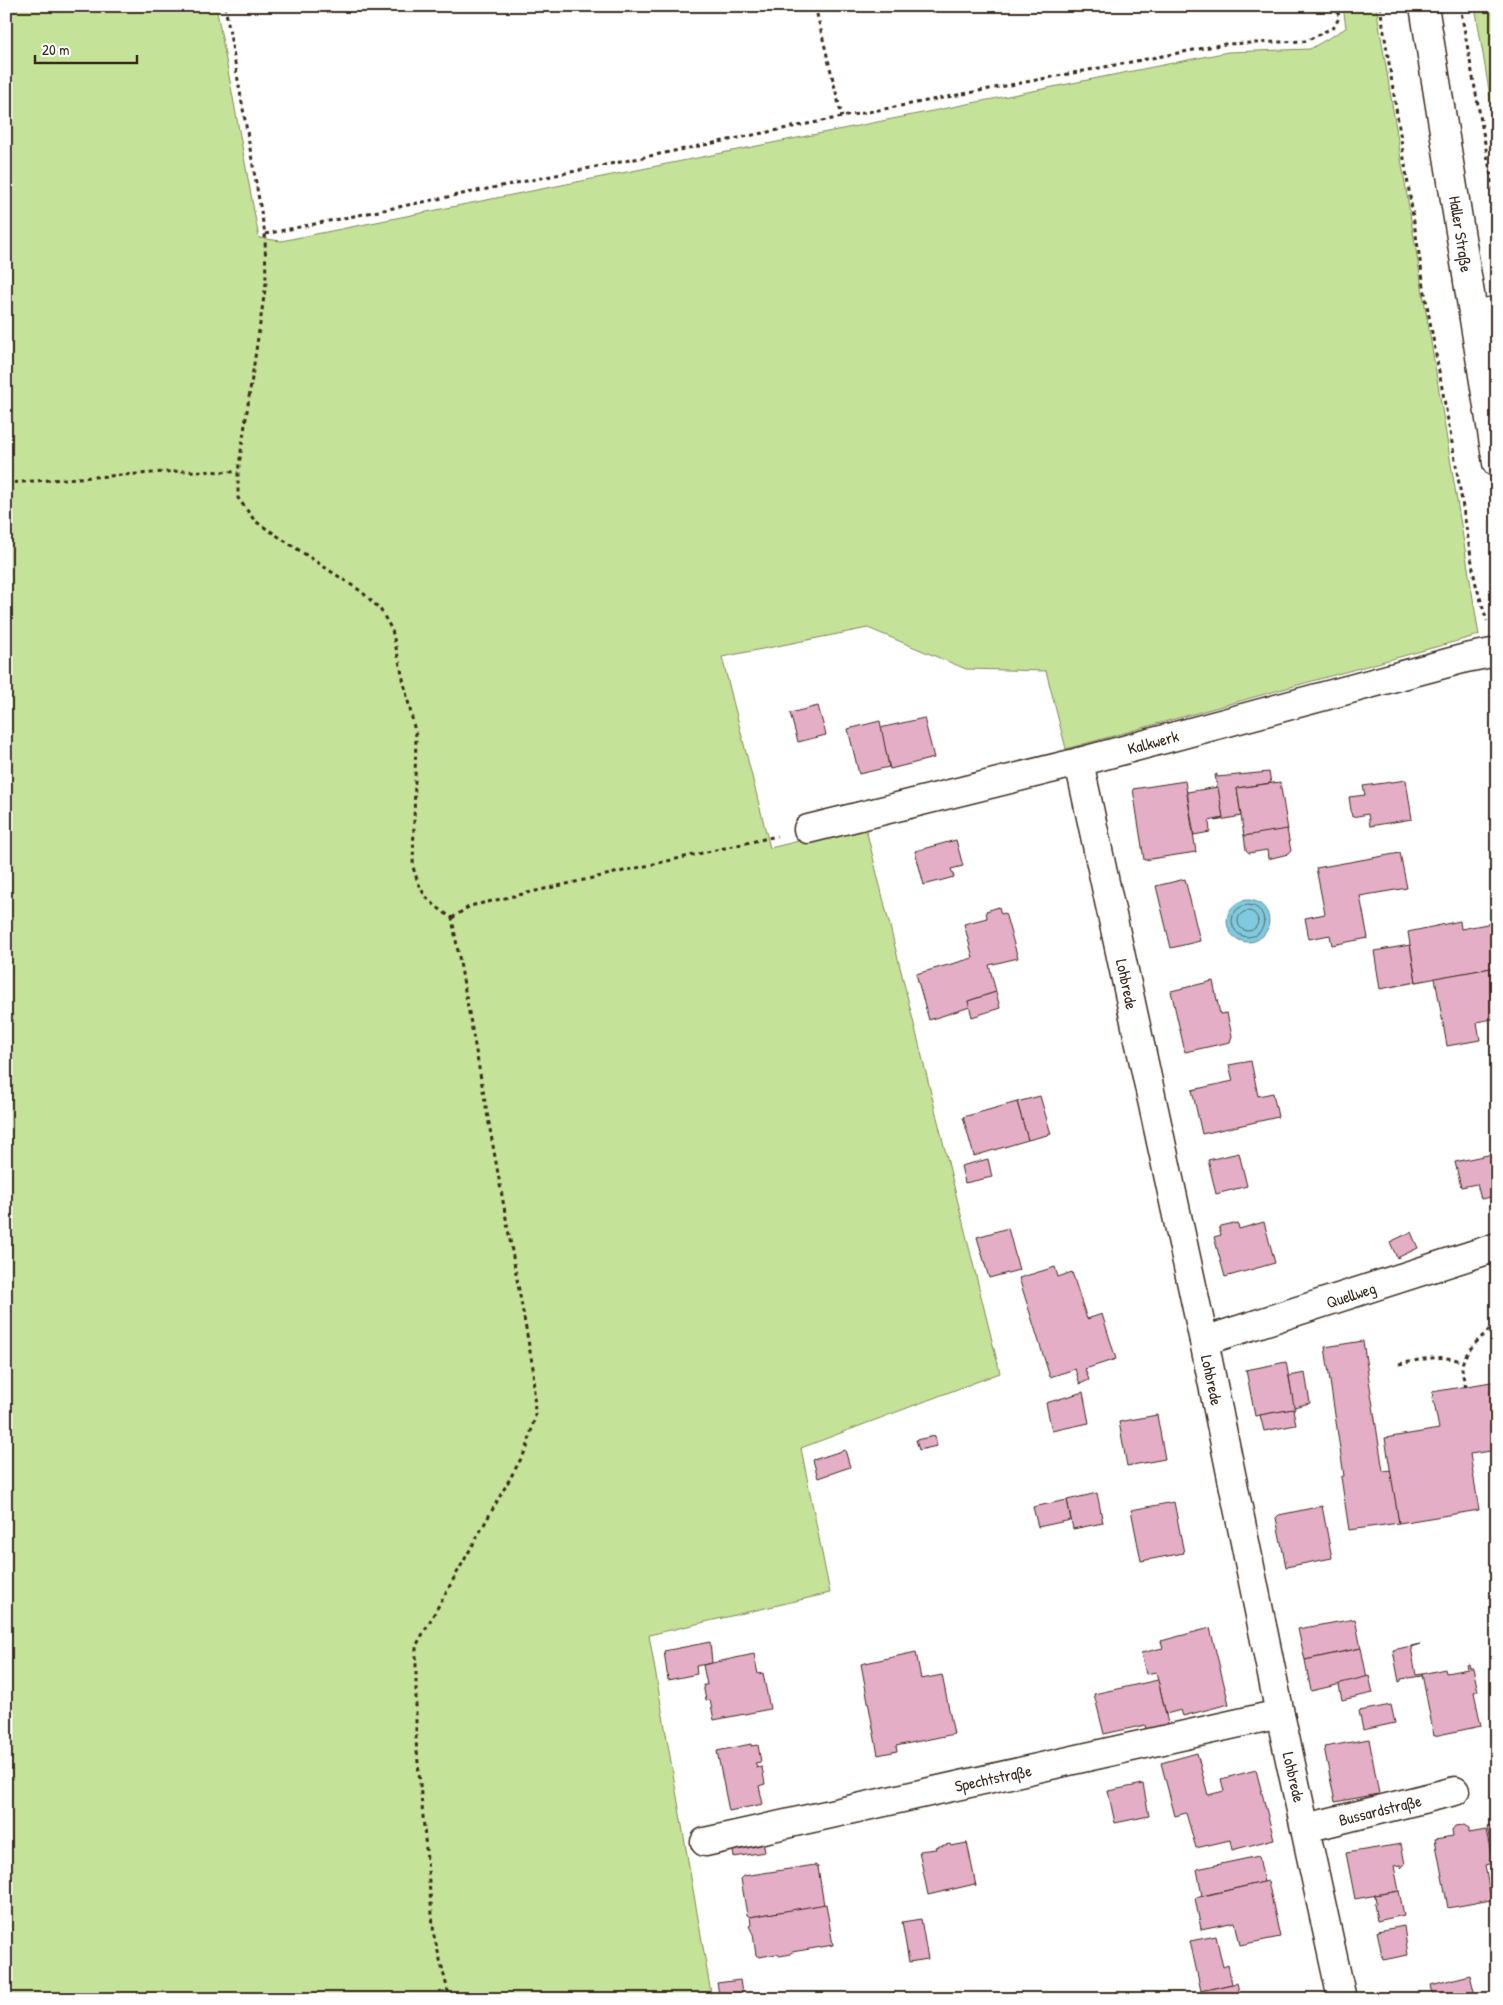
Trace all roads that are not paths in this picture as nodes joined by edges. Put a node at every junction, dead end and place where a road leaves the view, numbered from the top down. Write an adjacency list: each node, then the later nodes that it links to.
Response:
1 (1424, 6): 2 (street, Haller Straße)
2 (1485, 312): 3 (street, Haller Straße)
3 (1497, 463)
4 (1496, 652): 5 (street, Kalkwerk)
5 (1079, 762): 6 (street, Kalkwerk); 8 (street, Lohbrede)
6 (808, 829)
7 (1497, 1248): 8 (street, Quellweg)
8 (1204, 1342): 9 (street, Lohbrede)
9 (1280, 1714): 11 (street, Lohbrede); 12 (street, Spechtstraße)
10 (1455, 1792): 11 (street, Bussardstraße)
11 (1306, 1828): 13 (street, Lohbrede)
12 (705, 1842)
13 (1342, 1999)

